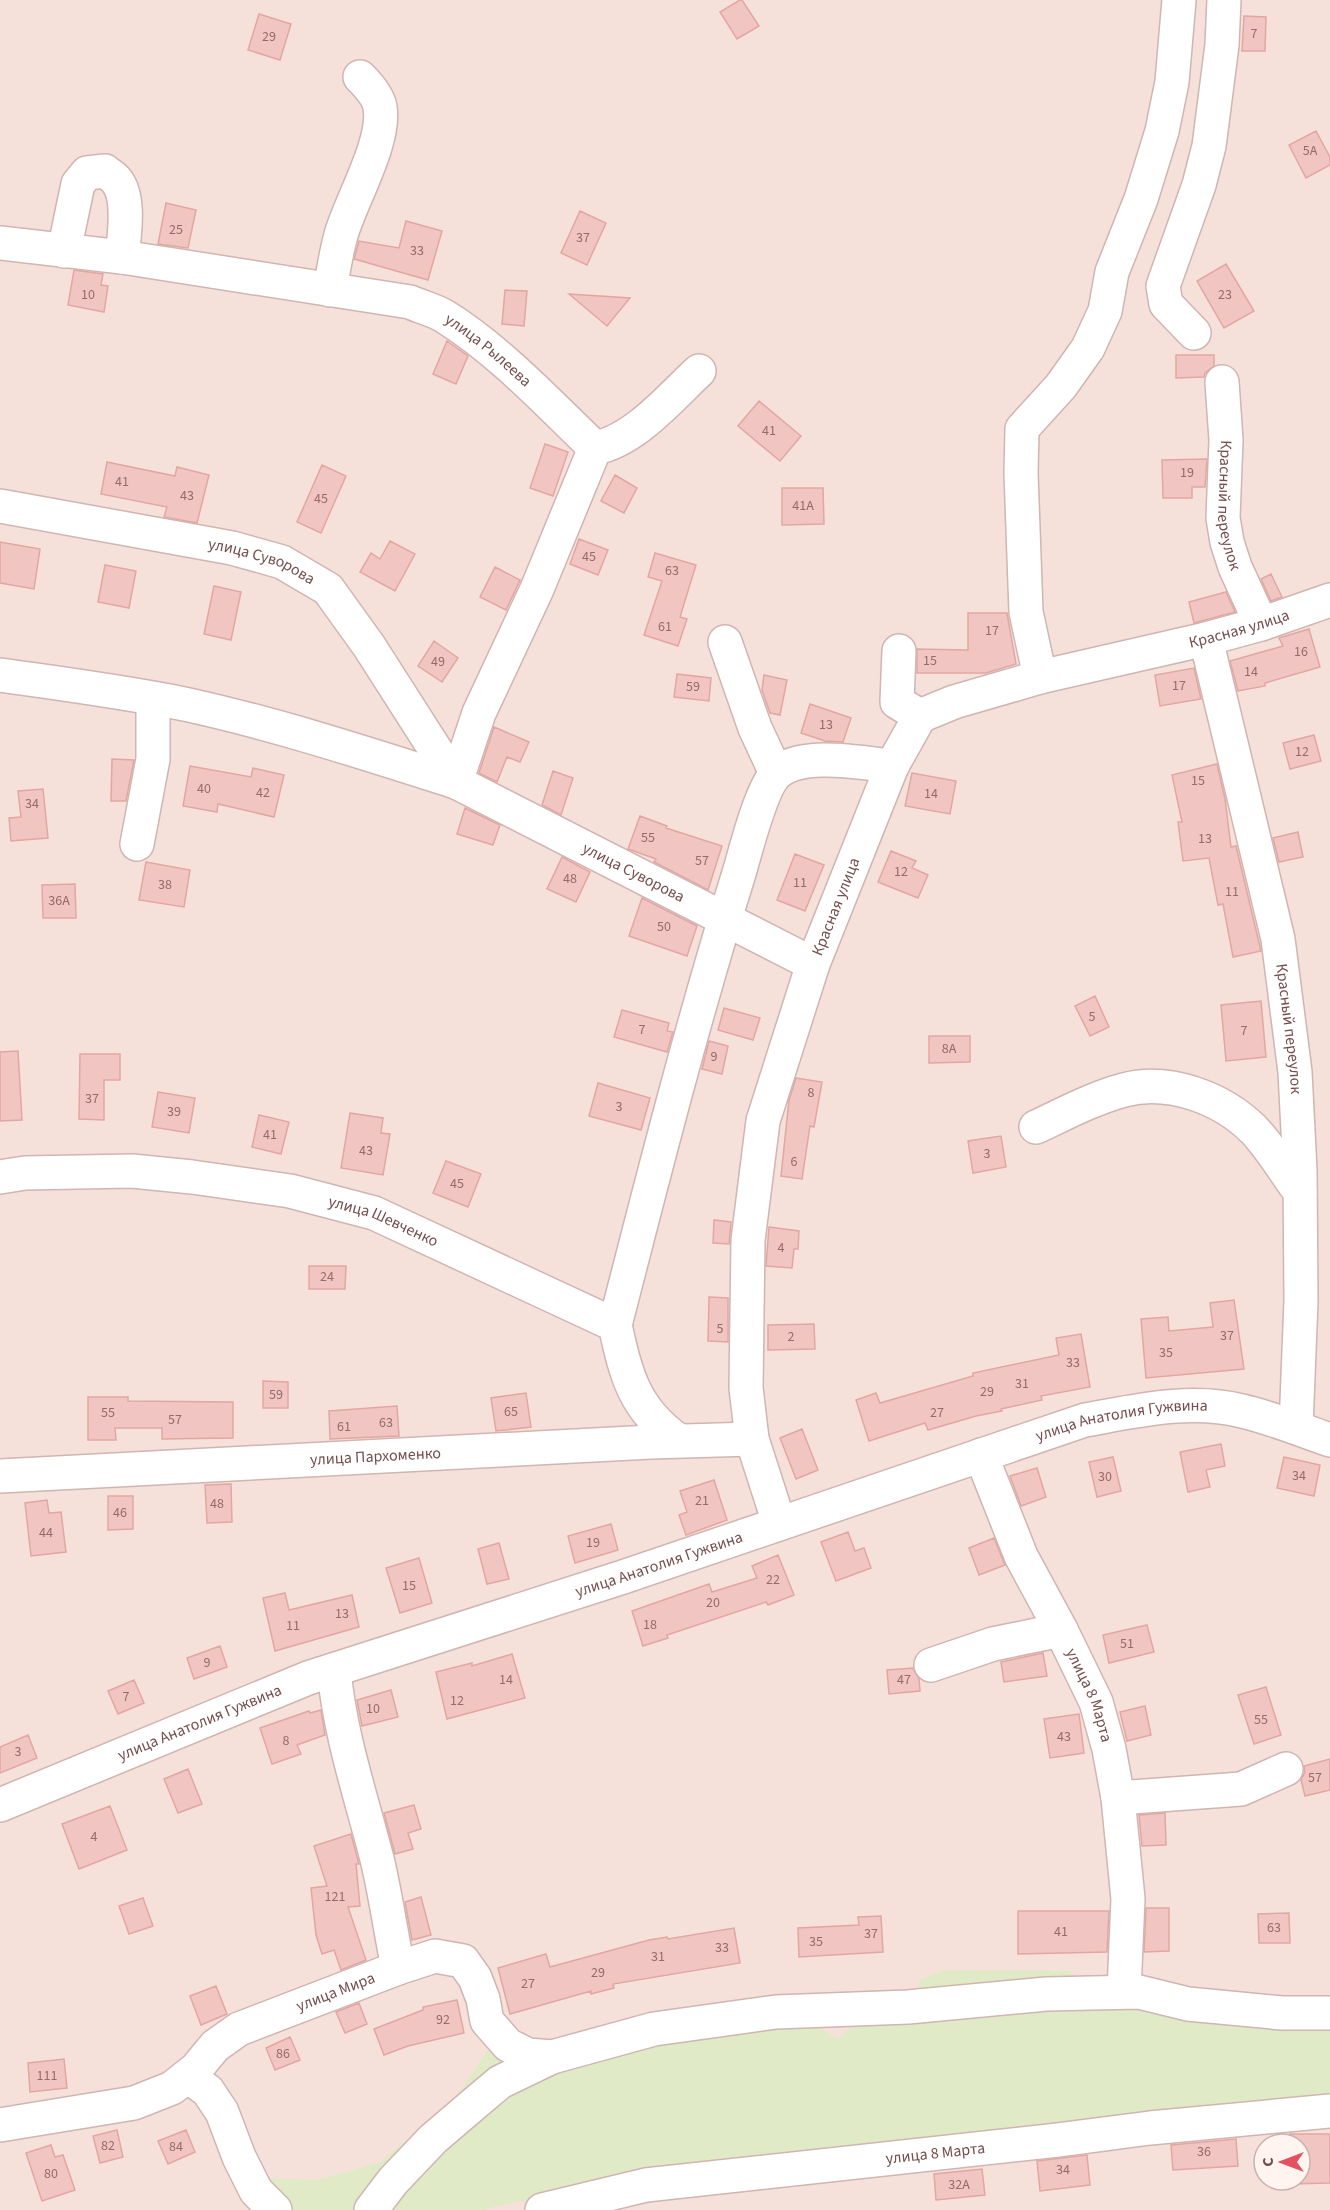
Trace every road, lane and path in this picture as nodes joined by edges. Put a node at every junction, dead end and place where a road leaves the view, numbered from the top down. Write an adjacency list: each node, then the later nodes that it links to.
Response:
1 (1179, 0): 19 (street)
2 (1224, 0): 8 (street)
3 (360, 77): 7 (street)
4 (0, 243): 5 (street, улица Рылеева)
5 (64, 251): 6 (street, улица Рылеева); 6 (street)
6 (122, 257): 7 (street, улица Рылеева)
7 (330, 290): 11 (street, улица Рылеева)
8 (1194, 333)
9 (699, 371): 11 (street)
10 (1222, 382): 14 (street, Красный переулок)
11 (595, 448): 24 (street)
12 (0, 506): 24 (street, улица Суворова)
13 (1330, 600): 14 (street, Красная улица)
14 (1261, 624): 15 (street, Красная улица)
15 (1206, 639): 19 (street, Красная улица); 30 (street, Красный переулок)
16 (725, 642): 23 (street)
17 (899, 651): 21 (street)
18 (0, 675): 20 (street, улица Суворова)
19 (1040, 677): 21 (street, Красная улица)
20 (153, 699): 24 (street, улица Суворова); 25 (street)
21 (897, 706): 22 (street, Красная улица)
22 (892, 766): 23 (street); 27 (street, Красная улица)
23 (776, 773): 26 (street)
24 (456, 782): 26 (street, улица Суворова)
25 (137, 844)
26 (725, 918): 27 (street, улица Суворова); 31 (street)
27 (813, 964): 33 (street, Красная улица)
28 (1036, 1126): 30 (street)
29 (0, 1177): 31 (street, улица Шевченко)
30 (1300, 1192): 32 (street, Красный переулок)
31 (615, 1325): 34 (street)
32 (1296, 1427): 35 (street, улица Анатолия Гужвина); 36 (street, улица Анатолия Гужвина)
33 (752, 1438): 34 (street, улица Пархоменко); 38 (street, Красная улица)
34 (678, 1440): 37 (street, улица Пархоменко)
35 (1330, 1440)
36 (981, 1455): 38 (street, улица Анатолия Гужвина); 39 (street, улица 8 Марта)
37 (0, 1476)
38 (779, 1523): 41 (street, улица Анатолия Гужвина)
39 (1061, 1630): 40 (street); 43 (street, улица 8 Марта)
40 (931, 1665)
41 (334, 1670): 44 (street, улица Анатолия Гужвина); 45 (street)
42 (1286, 1769): 43 (street)
43 (1118, 1798): 46 (street, улица 8 Марта)
44 (0, 1805)
45 (398, 1968): 48 (street); 49 (street, улица Мира)
46 (1124, 1991): 47 (street); 48 (street)
47 (1330, 2013)
48 (552, 2057): 53 (street)
49 (188, 2076): 51 (street, улица Мира); 52 (street)
50 (1330, 2111): 54 (street, улица 8 Марта)
51 (0, 2125)
52 (265, 2204)
53 (371, 2210)
54 (542, 2210)

